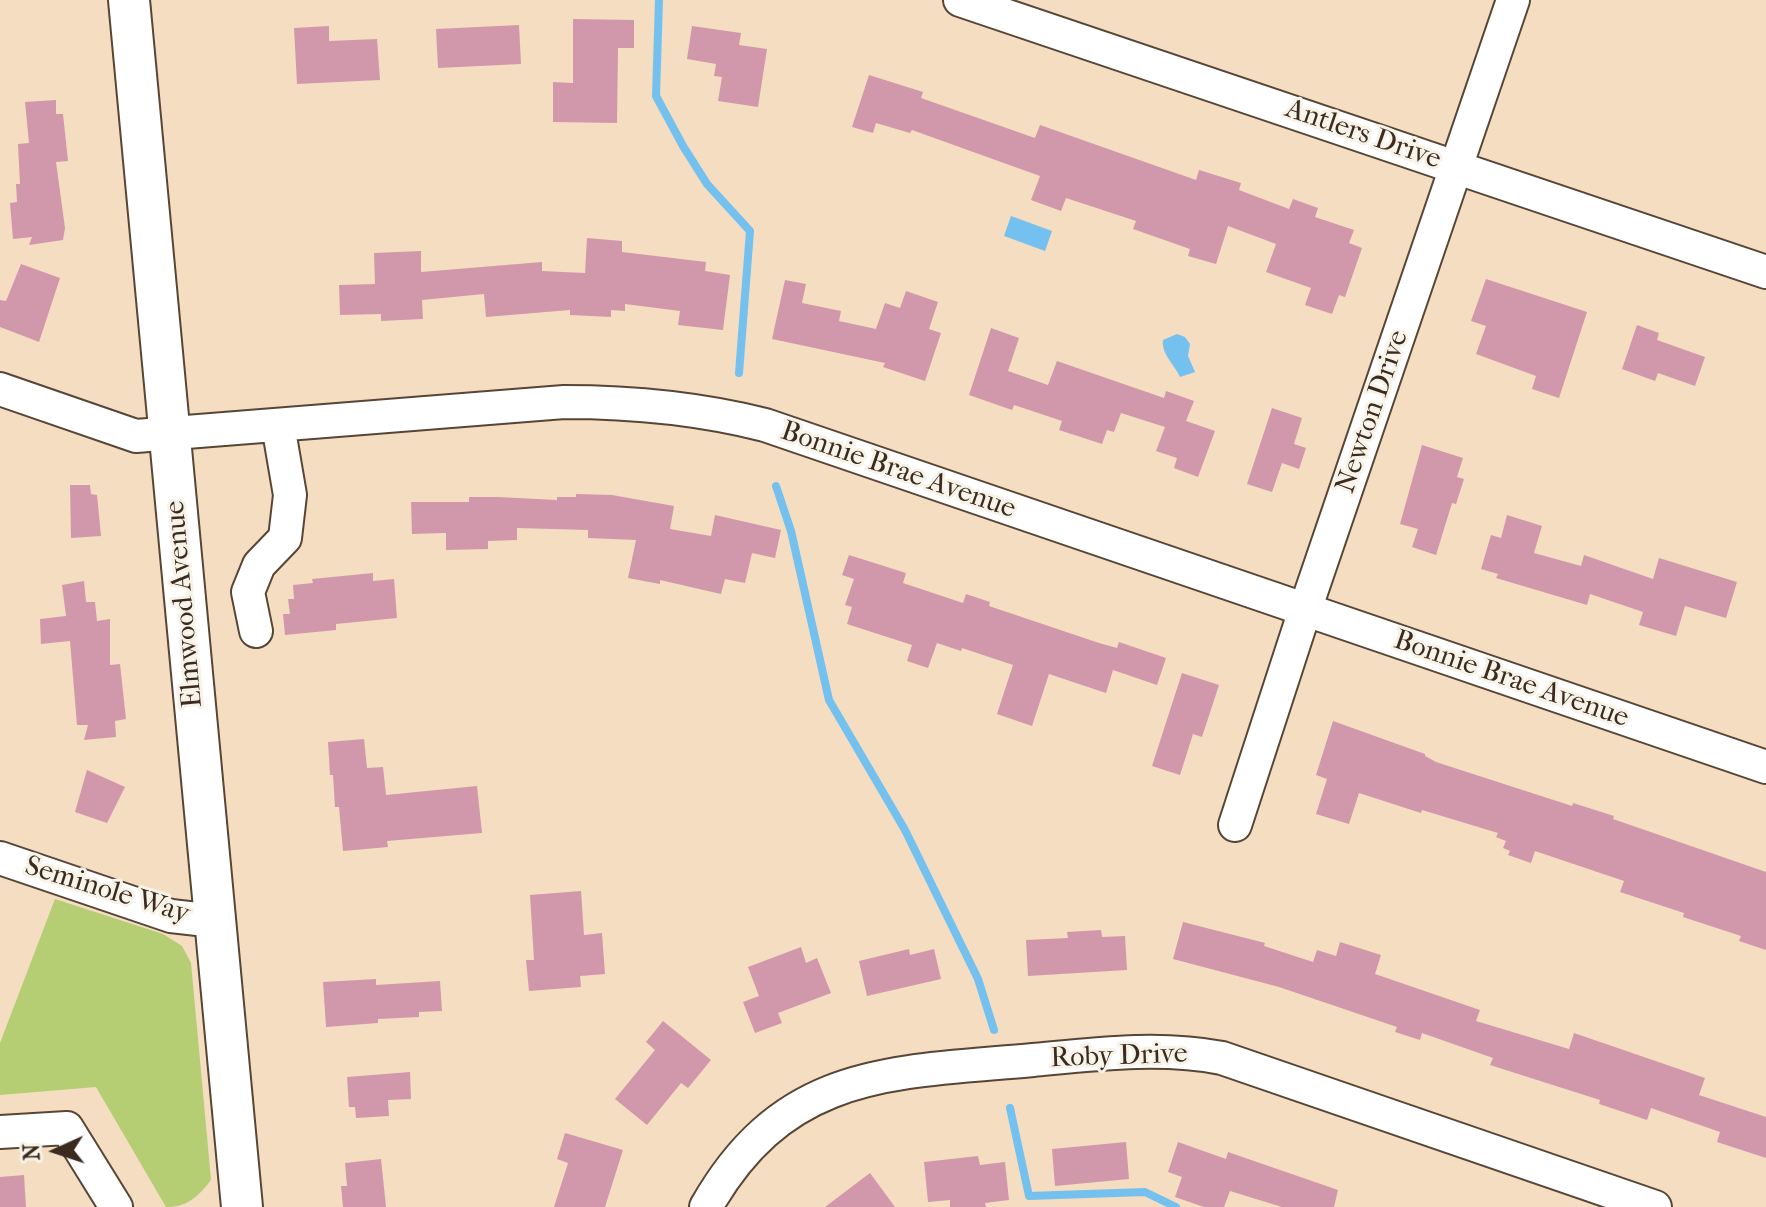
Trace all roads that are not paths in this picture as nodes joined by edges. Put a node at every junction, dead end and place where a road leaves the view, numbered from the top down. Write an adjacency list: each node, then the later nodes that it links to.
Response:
1 (129, 0): 8 (main road, Elmwood Avenue)
2 (960, 0): 4 (street, Antlers Drive)
3 (1513, 0): 4 (street, Newton Drive)
4 (1457, 167): 5 (street, Antlers Drive); 9 (street, Newton Drive)
5 (1766, 272)
6 (0, 389): 8 (street, Bonnie Brae Avenue)
7 (278, 425): 8 (street, Bonnie Brae Avenue); 9 (street, Bonnie Brae Avenue); 10 (street)
8 (170, 435): 14 (main road, Elmwood Avenue)
9 (1305, 610): 11 (street, Bonnie Brae Avenue); 12 (street, Newton Drive)
10 (256, 631)
11 (1766, 767)
12 (1235, 825)
13 (0, 858): 14 (street, Seminole Way)
14 (215, 921): 17 (main road, Elmwood Avenue)
15 (0, 1132): 16 (street)
16 (116, 1207)
17 (242, 1207)
18 (706, 1207): 19 (street, Roby Drive)
19 (1655, 1207)

